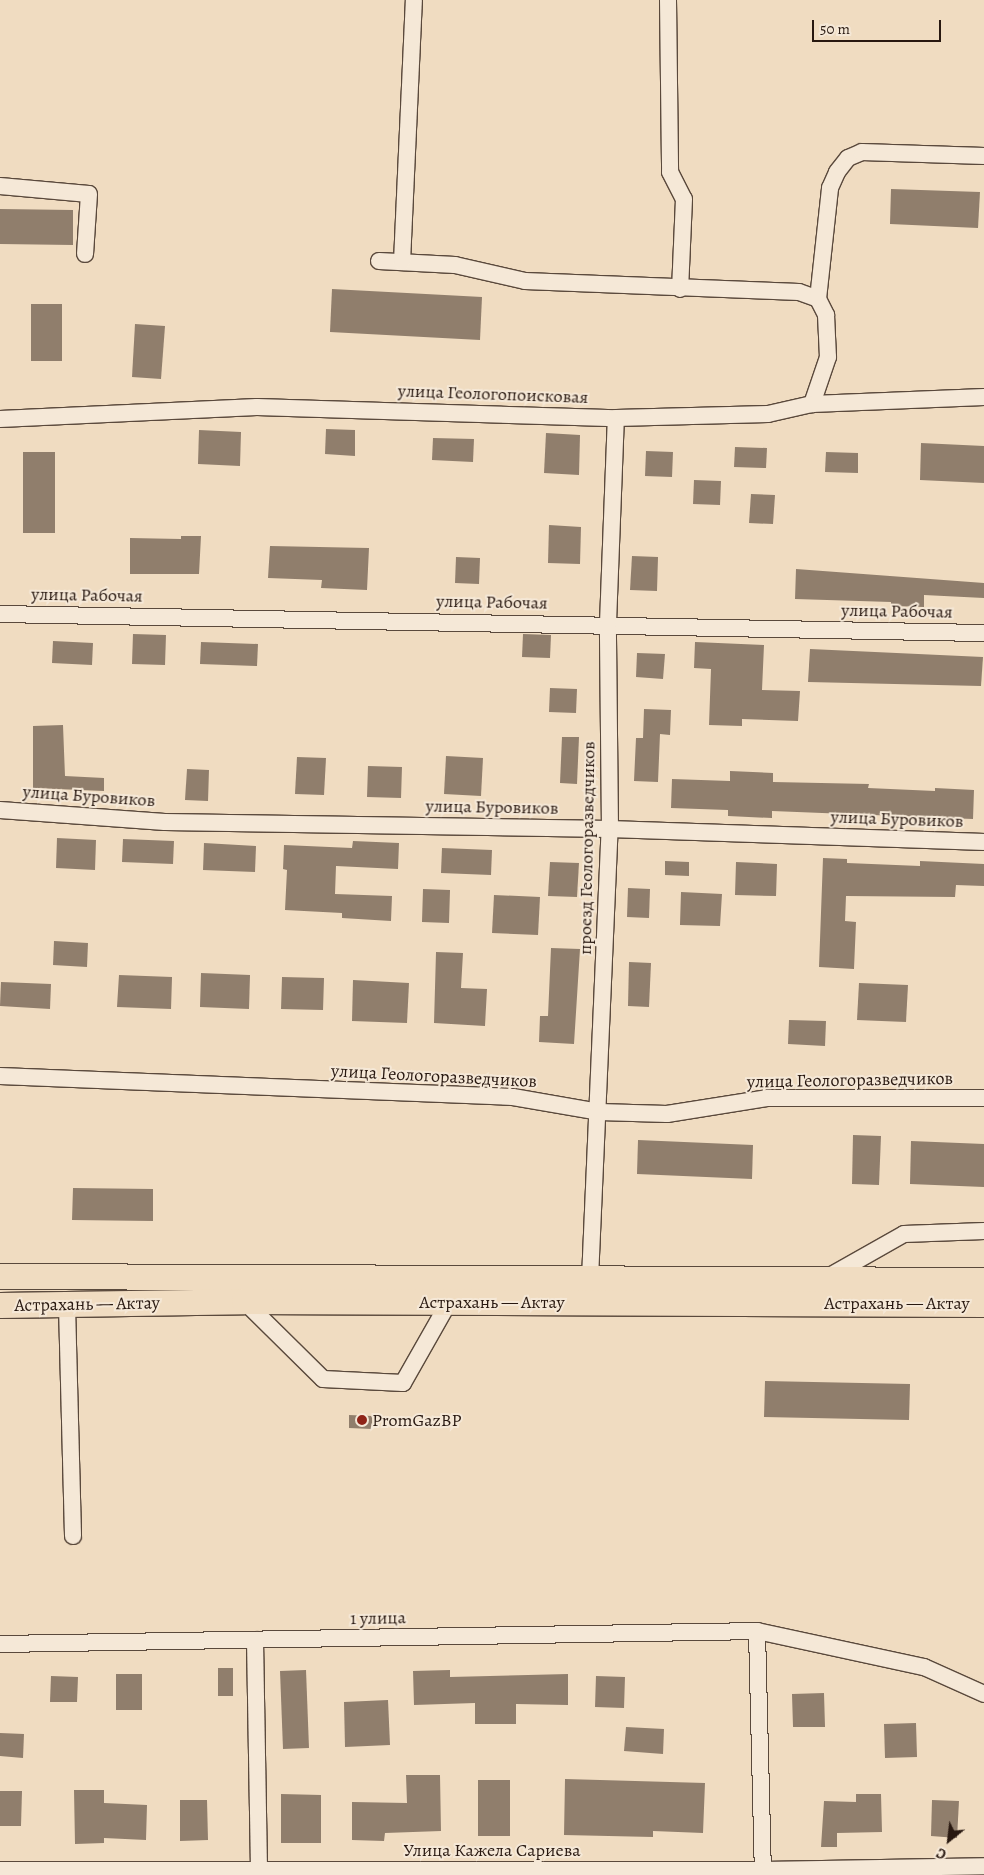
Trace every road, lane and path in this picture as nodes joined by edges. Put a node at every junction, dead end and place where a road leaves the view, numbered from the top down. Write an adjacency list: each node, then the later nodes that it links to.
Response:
1 (414, 0): 7 (street)
2 (668, 0): 8 (street)
3 (984, 156): 9 (street)
4 (0, 186): 5 (street)
5 (85, 254)
6 (379, 261): 7 (street)
7 (402, 262): 8 (street)
8 (680, 289): 9 (street)
9 (818, 299): 11 (street)
10 (984, 397): 11 (street, улица Геологопоисковая)
11 (812, 404): 12 (street, улица Геологопоисковая)
12 (616, 418): 13 (street, улица Геологопоисковая); 15 (street, проезд Геологоразведчиков)
13 (0, 419)
14 (0, 614): 15 (street, улица Рабочая)
15 (608, 624): 16 (street, улица Рабочая); 18 (street, проезд Геологоразведчиков)
16 (984, 633)
17 (0, 810): 18 (street, улица Буровиков)
18 (610, 829): 19 (street, улица Буровиков); 22 (street, проезд Геологоразведчиков)
19 (984, 842)
20 (0, 1076): 22 (street, улица Геологоразведчиков)
21 (984, 1098): 22 (street, улица Геологоразведчиков)
22 (599, 1112): 25 (street, проезд Геологоразведчиков)
23 (984, 1231): 26 (street)
24 (0, 1276): 25 (highway, Астрахань — Актау)
25 (590, 1278): 26 (highway, Астрахань — Актау)
26 (824, 1279): 27 (highway, Астрахань — Актау)
27 (984, 1280)
28 (244, 1301): 29 (highway, Астрахань — Актау); 29 (street); 32 (highway, Астрахань — Актау)
29 (449, 1302): 30 (highway, Астрахань — Актау)
30 (984, 1304)
31 (0, 1305): 32 (highway, Астрахань — Актау)
32 (66, 1306): 33 (street)
33 (72, 1536)
34 (757, 1631): 35 (street, 1 улица); 37 (street, 1 улица); 41 (street)
35 (255, 1640): 36 (street, 1 улица); 40 (street)
36 (0, 1644)
37 (984, 1694)
38 (984, 1866): 41 (street, Улица Кажела Сариева)
39 (0, 1870): 40 (street, Улица Кажела Сариева)
40 (258, 1873): 41 (street, Улица Кажела Сариева)
41 (763, 1873)

